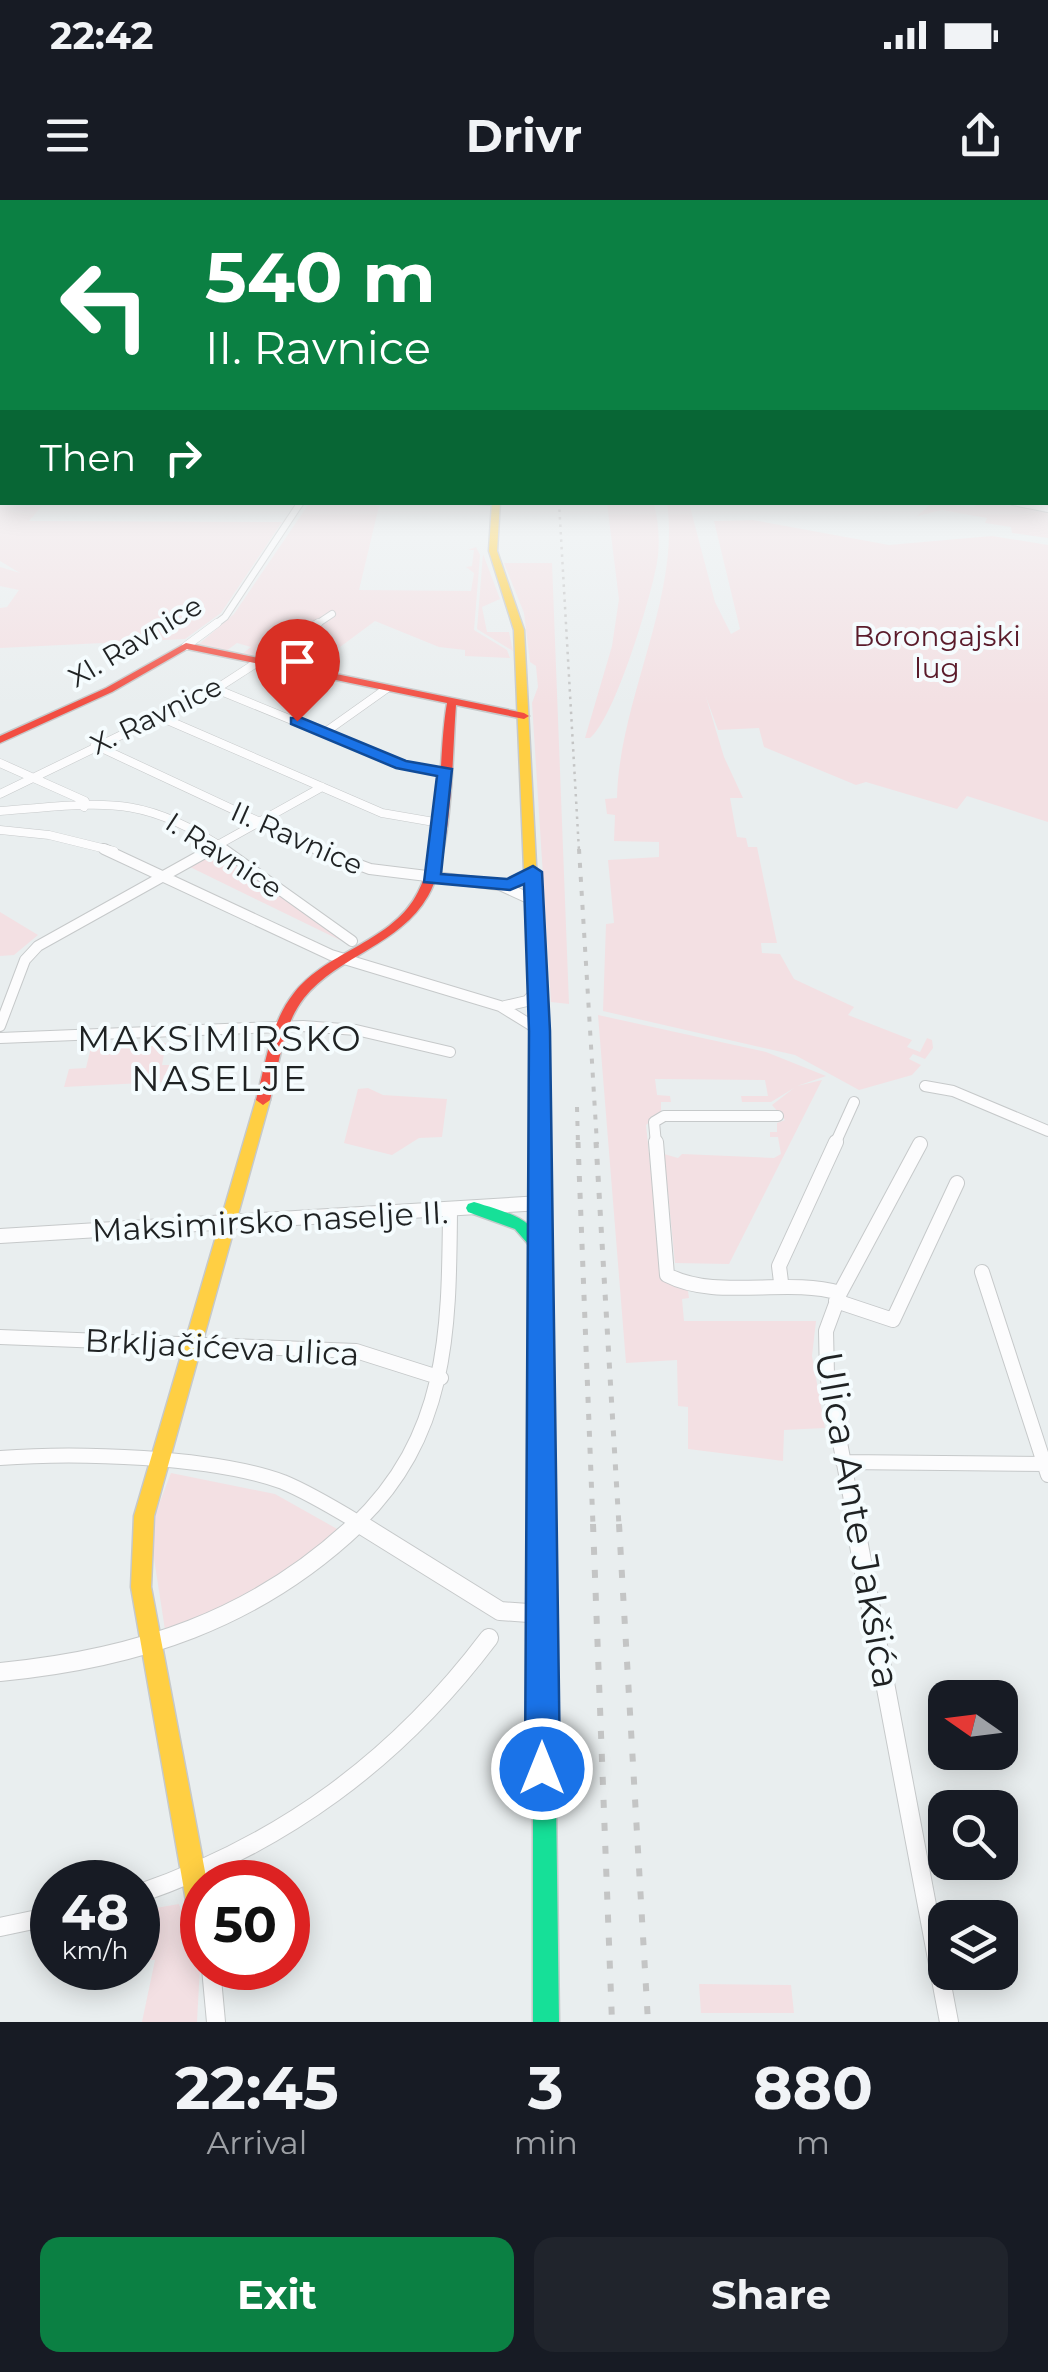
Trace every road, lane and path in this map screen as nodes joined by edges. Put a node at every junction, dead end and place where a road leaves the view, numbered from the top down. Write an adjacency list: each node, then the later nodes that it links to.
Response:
1 (279, 536): 4 (street, XI. Ravnice)
2 (493, 536): 10 (main road)
3 (332, 614): 5 (street, X. Ravnice)
4 (186, 646): 5 (main road); 12 (main road, XI. Ravnice)
5 (257, 662): 6 (street, X. Ravnice); 7 (main road)
6 (216, 689): 9 (street, X. Ravnice); 11 (street)
7 (386, 689): 8 (main road); 11 (street)
8 (451, 704): 10 (main road); 15 (main road)
9 (158, 716): 13 (street, X. Ravnice); 17 (street)
10 (524, 716): 26 (main road)
11 (324, 733): 15 (street)
12 (0, 740)
13 (95, 745): 16 (street, X. Ravnice); 21 (street, II. Ravnice)
14 (0, 763): 16 (street, I. Ravnice)
15 (446, 773): 22 (main road)
16 (28, 777): 18 (street); 19 (street, I. Ravnice)
17 (322, 786): 21 (street); 22 (street)
18 (0, 794)
19 (84, 807): 20 (street, I. Ravnice); 24 (street, I. Ravnice)
20 (0, 811)
21 (258, 820): 24 (street); 27 (street, II. Ravnice)
22 (440, 824): 27 (main road)
23 (0, 830): 25 (street)
24 (214, 844): 25 (street); 30 (street, I. Ravnice)
25 (164, 872): 31 (street); 34 (street)
26 (533, 872): 28 (street); 29 (main road)
27 (431, 878): 28 (street, II. Ravnice); 31 (main road)
28 (510, 885): 29 (street, II. Ravnice)
29 (534, 901): 32 (main road)
30 (352, 941)
31 (347, 960): 33 (street); 35 (main road)
32 (539, 988): 33 (street); 36 (main road)
33 (500, 1006): 36 (street)
34 (0, 1026)
35 (284, 1026): 37 (street); 38 (street); 48 (main road)
36 (540, 1031): 45 (main road)
37 (0, 1038)
38 (450, 1052)
39 (925, 1086): 42 (street)
40 (854, 1102): 52 (street)
41 (778, 1116): 52 (street)
42 (1048, 1130)
43 (920, 1144): 53 (street, Ulica Ante Jakšića)
44 (957, 1183): 53 (street)
45 (540, 1203): 46 (street, Maksimirsko naselje II.); 50 (main road)
46 (474, 1208): 47 (street, Maksimirsko naselje II.); 50 (main road)
47 (450, 1210): 48 (street, Maksimirsko naselje II.); 56 (street)
48 (229, 1223): 49 (street, Maksimirsko naselje II.); 55 (main road)
49 (0, 1236)
50 (540, 1248): 62 (main road)
51 (982, 1272): 60 (street)
52 (781, 1282): 53 (street)
53 (838, 1297): 59 (street, Ulica Ante Jakšića)
54 (0, 1336): 55 (street, Brkljačićeva ulica)
55 (194, 1344): 56 (street, Brkljačićeva ulica); 58 (main road)
56 (441, 1378): 61 (street)
57 (0, 1458): 58 (street)
58 (160, 1461): 61 (street); 64 (main road)
59 (843, 1462): 60 (street); 73 (street, Ulica Ante Jakšića)
60 (1047, 1468)
61 (358, 1522): 62 (street); 64 (street)
62 (542, 1614): 72 (main road)
63 (490, 1638): 67 (street)
64 (151, 1648): 65 (street); 66 (main road)
65 (0, 1672)
66 (188, 1860)
67 (223, 1860)
68 (30, 1921): 69 (street)
69 (0, 1927)
70 (213, 1990): 71 (street)
71 (216, 2022)
72 (546, 2022)
73 (949, 2022)

